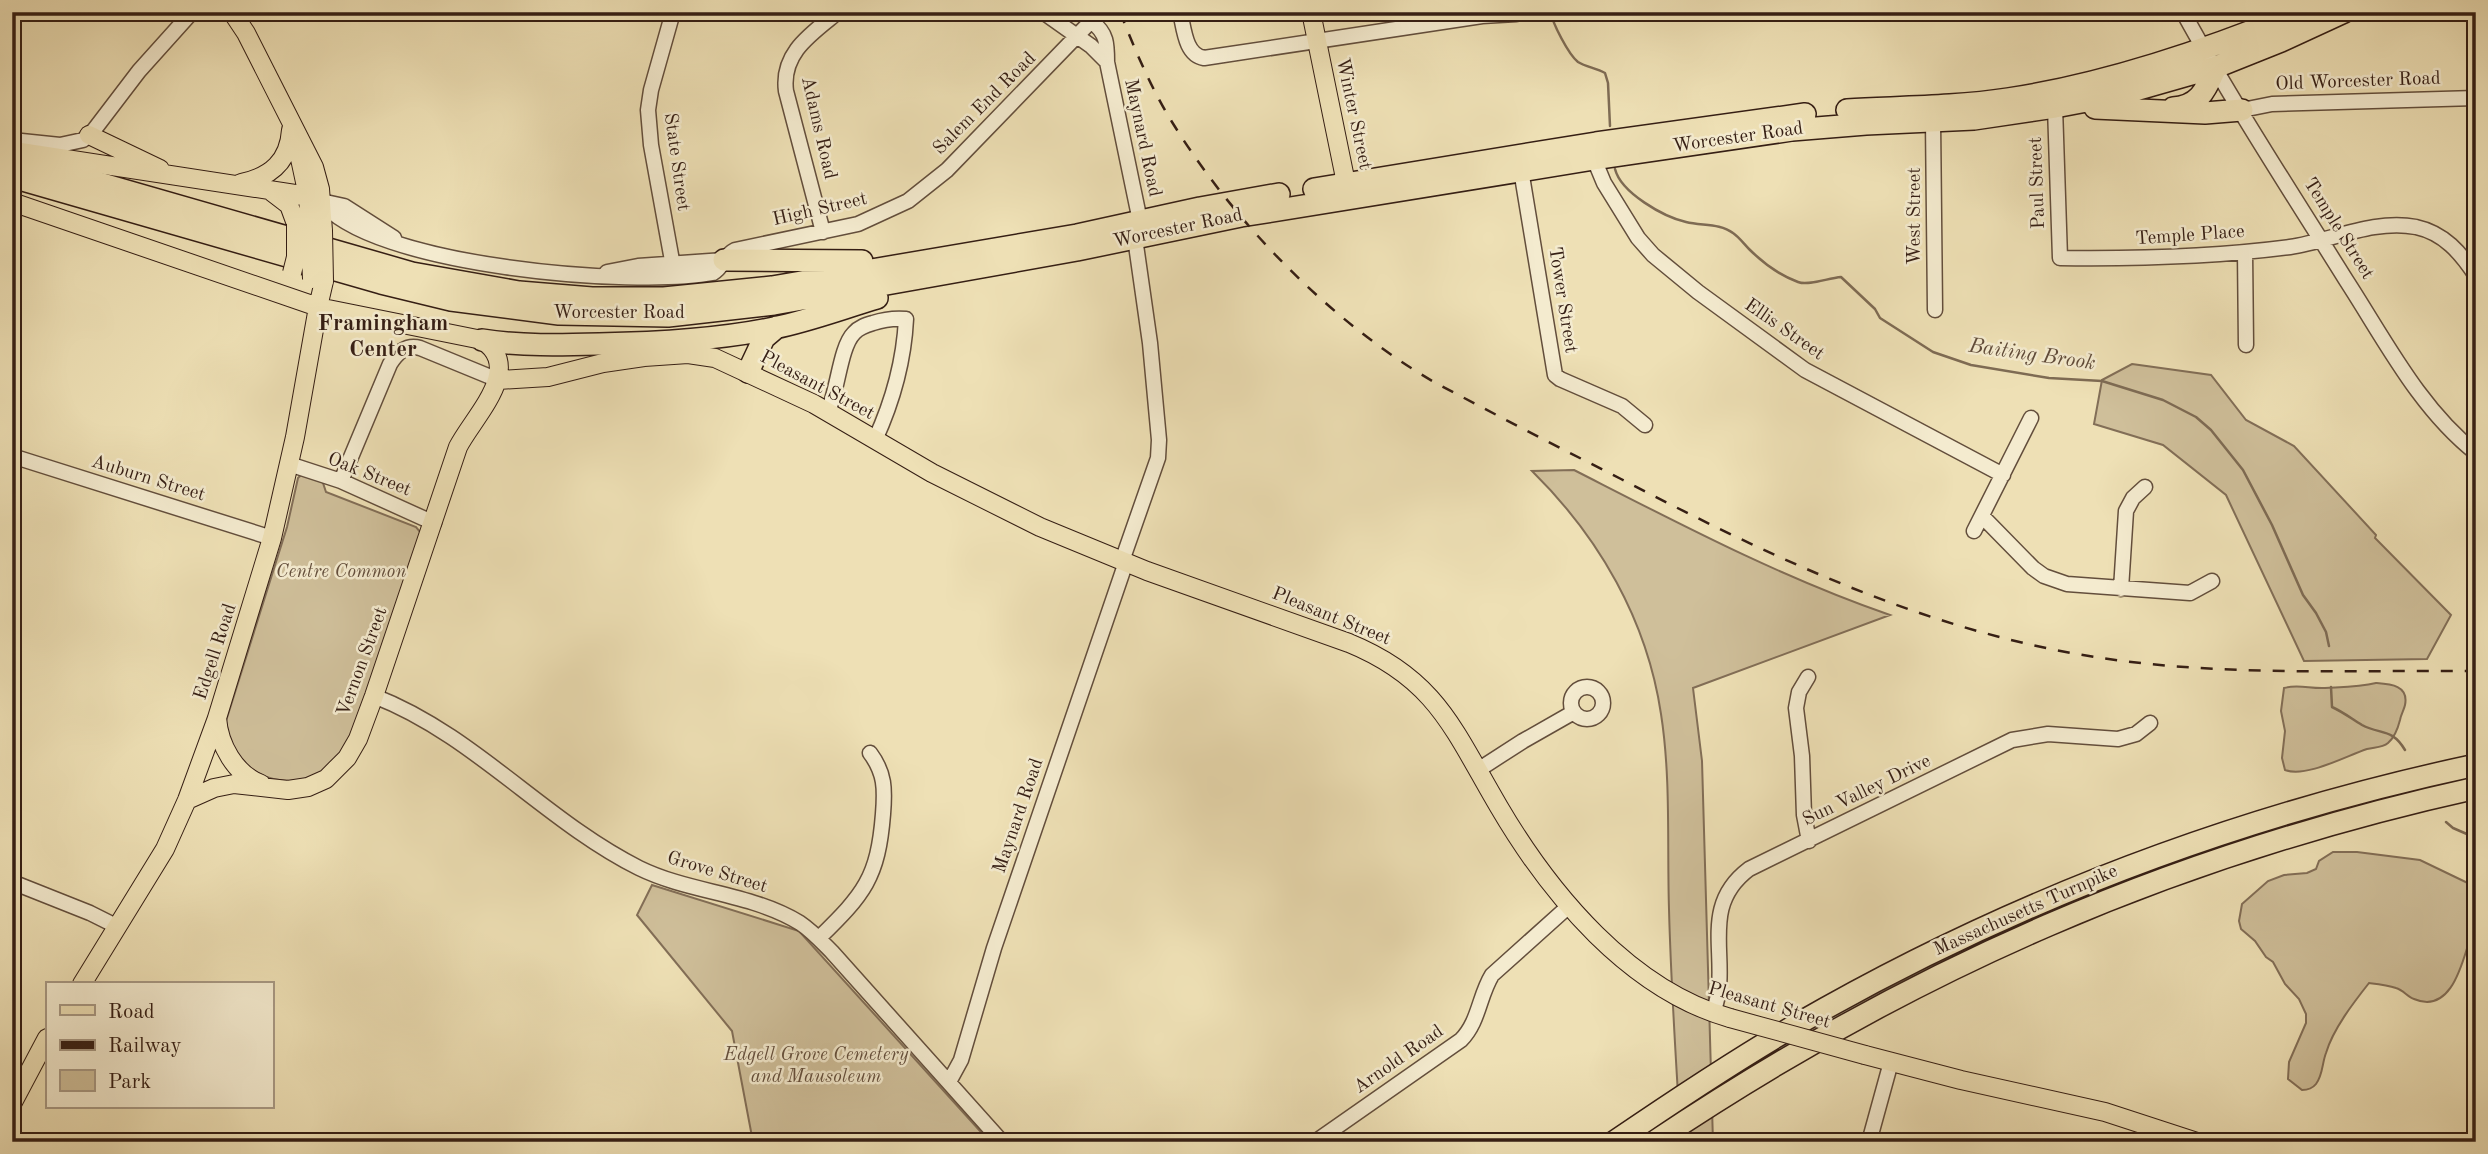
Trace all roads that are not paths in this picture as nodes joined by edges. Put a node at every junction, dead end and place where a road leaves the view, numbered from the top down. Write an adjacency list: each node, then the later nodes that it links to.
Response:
1 (192, 12): 24 (street)
2 (232, 12): 23 (main road, Edgell Road)
3 (673, 12): 47 (street, State Street)
4 (838, 12): 40 (street, Adams Road)
5 (1043, 12): 13 (street, Maynard Road)
6 (1180, 12): 14 (street)
7 (1311, 12): 14 (main road, Winter Street)
8 (2183, 12): 15 (street, Temple Street)
9 (2300, 12): 15 (highway, Worcester Road)
10 (2344, 12): 17 (highway, Worcester Road)
11 (1516, 13): 14 (street)
12 (1096, 17): 13 (street, Salem End Road); 16 (street, Maynard Road)
13 (1078, 37): 16 (street, Maynard Road); 35 (street, Salem End Road)
14 (1317, 43): 32 (main road, Winter Street)
15 (2204, 48): 17 (street, Temple Street); 32 (highway, Worcester Road)
16 (1107, 62): 39 (street, Maynard Road)
17 (2216, 67): 19 (highway, Worcester Road); 20 (highway); 21 (street, Temple Street)
18 (2476, 98): 21 (street, Old Worcester Road)
19 (2055, 107): 20 (highway); 22 (highway, Worcester Road); 43 (street, Paul Street)
20 (2149, 109): 21 (highway)
21 (2242, 110): 41 (street, Temple Street)
22 (1933, 121): 28 (highway, Worcester Road); 51 (street, West Street)
23 (292, 126): 33 (main road); 36 (main road, Edgell Road)
24 (89, 135): 25 (street); 30 (main road)
25 (12, 140)
26 (12, 150): 30 (main road)
27 (12, 158): 44 (highway, Worcester Road)
28 (1594, 159): 29 (highway, Worcester Road); 64 (street, Ellis Street)
29 (1521, 170): 39 (highway, Worcester Road); 59 (street, Tower Street)
30 (180, 176): 33 (main road)
31 (12, 177): 46 (highway, Worcester Road)
32 (1346, 183): 39 (highway, Worcester Road)
33 (234, 185): 34 (main road)
34 (266, 189): 36 (main road); 38 (main road)
35 (923, 190): 40 (street, High Street)
36 (314, 199): 38 (main road, Edgell Road); 47 (street, High Street)
37 (12, 202): 49 (main road)
38 (309, 228): 49 (main road, bridge); 50 (main road, Edgell Road, bridge)
39 (1137, 229): 44 (highway, Worcester Road); 46 (highway, Worcester Road); 71 (street, Maynard Road)
40 (823, 232): 45 (street, High Street)
41 (2321, 240): 42 (street, Temple Place); 48 (street, Temple Place); 61 (street, Temple Street)
42 (2245, 252): 43 (street, Temple Place); 54 (street)
43 (2060, 258)
44 (934, 259): 45 (highway)
45 (724, 260): 47 (street, High Street)
46 (980, 268): 52 (highway)
47 (674, 270)
48 (2476, 276)
49 (259, 286): 50 (main road)
50 (318, 307): 53 (main road); 63 (main road, Edgell Road)
51 (1935, 310)
52 (777, 327): 53 (highway); 55 (highway)
53 (482, 340): 56 (main road)
54 (2246, 345)
55 (748, 372): 56 (main road, Pleasant Street); 57 (main road, Pleasant Street)
56 (498, 380): 65 (street); 68 (main road, Vernon Street)
57 (828, 411): 60 (main road, Pleasant Street); 60 (street)
58 (2031, 418): 64 (street)
59 (1645, 425)
60 (875, 440): 71 (main road, Pleasant Street)
61 (2476, 453)
62 (12, 457): 70 (street, Auburn Street)
63 (289, 464): 65 (street, Oak Street); 70 (main road, Edgell Road)
64 (2003, 475): 67 (street)
65 (341, 481): 68 (street, Oak Street)
66 (2145, 487): 73 (street)
67 (1982, 516): 69 (street); 73 (street)
68 (434, 523): 75 (main road, Vernon Street)
69 (1974, 531)
70 (272, 538): 77 (main road, Edgell Road)
71 (1124, 562): 81 (main road, Pleasant Street); 94 (street, Maynard Road)
72 (2212, 581): 73 (street)
73 (2121, 589)
74 (1808, 677): 85 (street)
75 (374, 696): 82 (main road, Vernon Street); 89 (street, Grove Street)
76 (1574, 712): 81 (street)
77 (217, 718): 82 (main road); 84 (main road, Edgell Road)
78 (2150, 723): 85 (street, Sun Valley Drive)
79 (870, 752): 89 (street)
80 (2476, 765): 98 (highway, Massachusetts Turnpike)
81 (1478, 770): 87 (main road, Pleasant Street)
82 (267, 787): 84 (main road, Vernon Street)
83 (2476, 788): 99 (highway, Massachusetts Turnpike)
84 (187, 800): 88 (main road, Edgell Road)
85 (1809, 841): 91 (street, Sun Valley Drive)
86 (12, 882): 88 (street)
87 (1570, 905): 91 (main road, Pleasant Street); 97 (street, Arnold Road)
88 (118, 927): 90 (main road, Edgell Road)
89 (819, 938): 94 (street, Grove Street)
90 (83, 982)
91 (1722, 1016): 93 (main road, Pleasant Street, bridge)
92 (46, 1040): 95 (main road)
93 (1891, 1062): 100 (street); 101 (main road, Pleasant Street)
94 (949, 1082): 96 (street, Grove Street)
95 (12, 1104)
96 (1002, 1142)
97 (1315, 1142)
98 (1614, 1142)
99 (1654, 1142)
100 (1869, 1142)
101 (2197, 1142)

